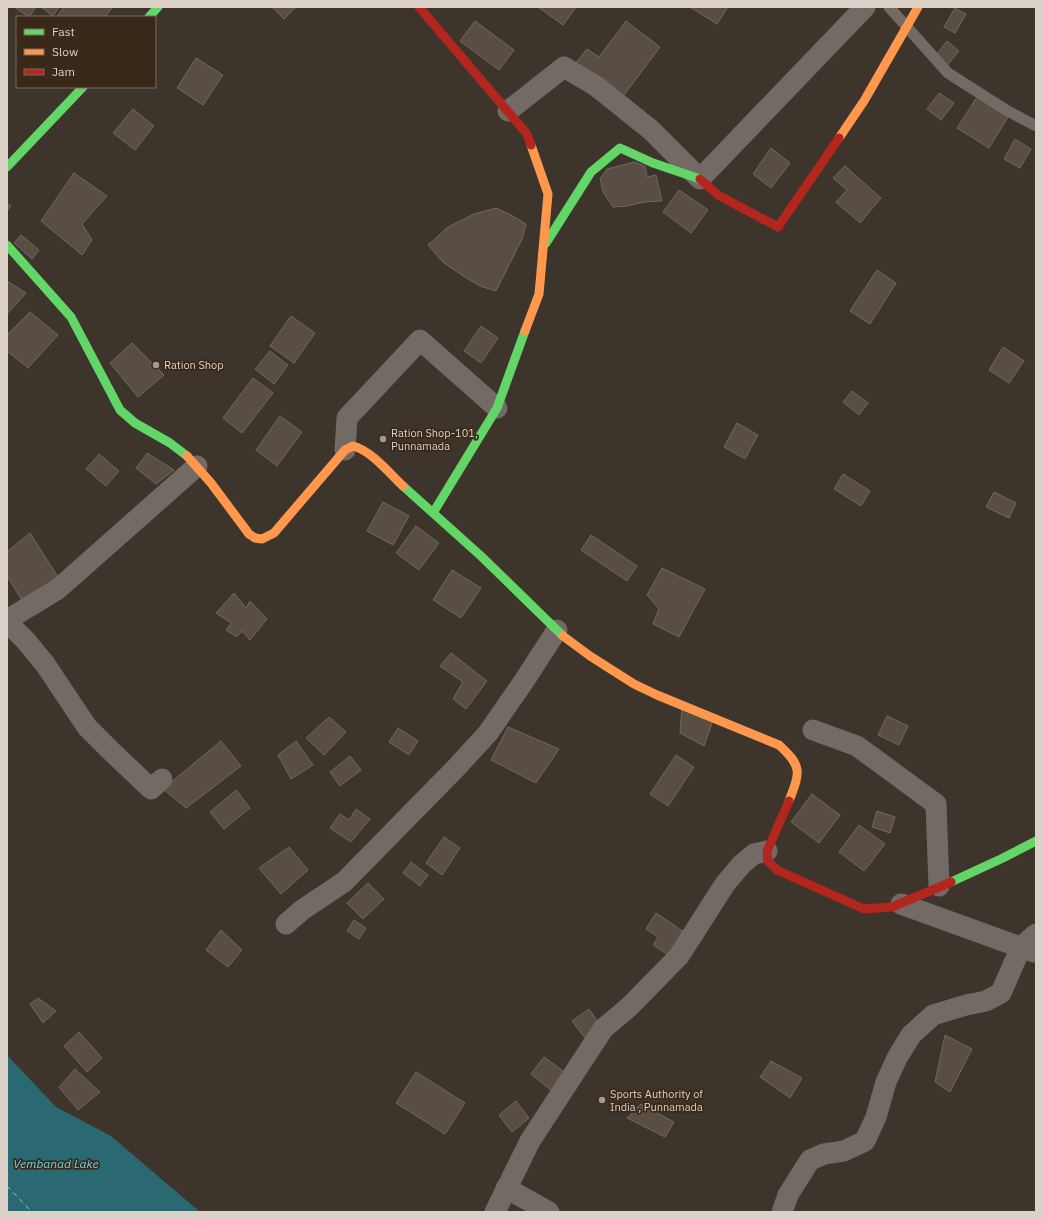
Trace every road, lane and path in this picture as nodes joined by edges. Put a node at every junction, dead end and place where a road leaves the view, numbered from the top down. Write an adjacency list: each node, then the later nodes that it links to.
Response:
1 (158, 7): 6 (street)
2 (419, 7): 9 (street)
3 (866, 7): 12 (street)
4 (889, 7): 7 (lane)
5 (918, 7): 7 (street)
6 (150, 16)
7 (906, 26): 10 (lane); 12 (street)
8 (82, 88): 11 (street)
9 (508, 111): 12 (street); 14 (street)
10 (1036, 126)
11 (7, 167)
12 (700, 179): 14 (street)
13 (7, 245): 17 (street)
14 (543, 247): 15 (street)
15 (498, 408): 16 (street); 18 (street)
16 (345, 450): 17 (street); 18 (street)
17 (197, 466): 19 (street)
18 (433, 513): 20 (street)
19 (7, 621): 22 (street)
20 (557, 630): 24 (street); 27 (street)
21 (813, 730): 25 (street)
22 (162, 779)
23 (1036, 841): 25 (street)
24 (767, 851): 26 (street); 29 (street)
25 (939, 886): 26 (street)
26 (901, 904): 28 (street)
27 (286, 924)
28 (1031, 945): 32 (street)
29 (506, 1188): 30 (street); 31 (street)
30 (495, 1212)
31 (549, 1212)
32 (782, 1212)

